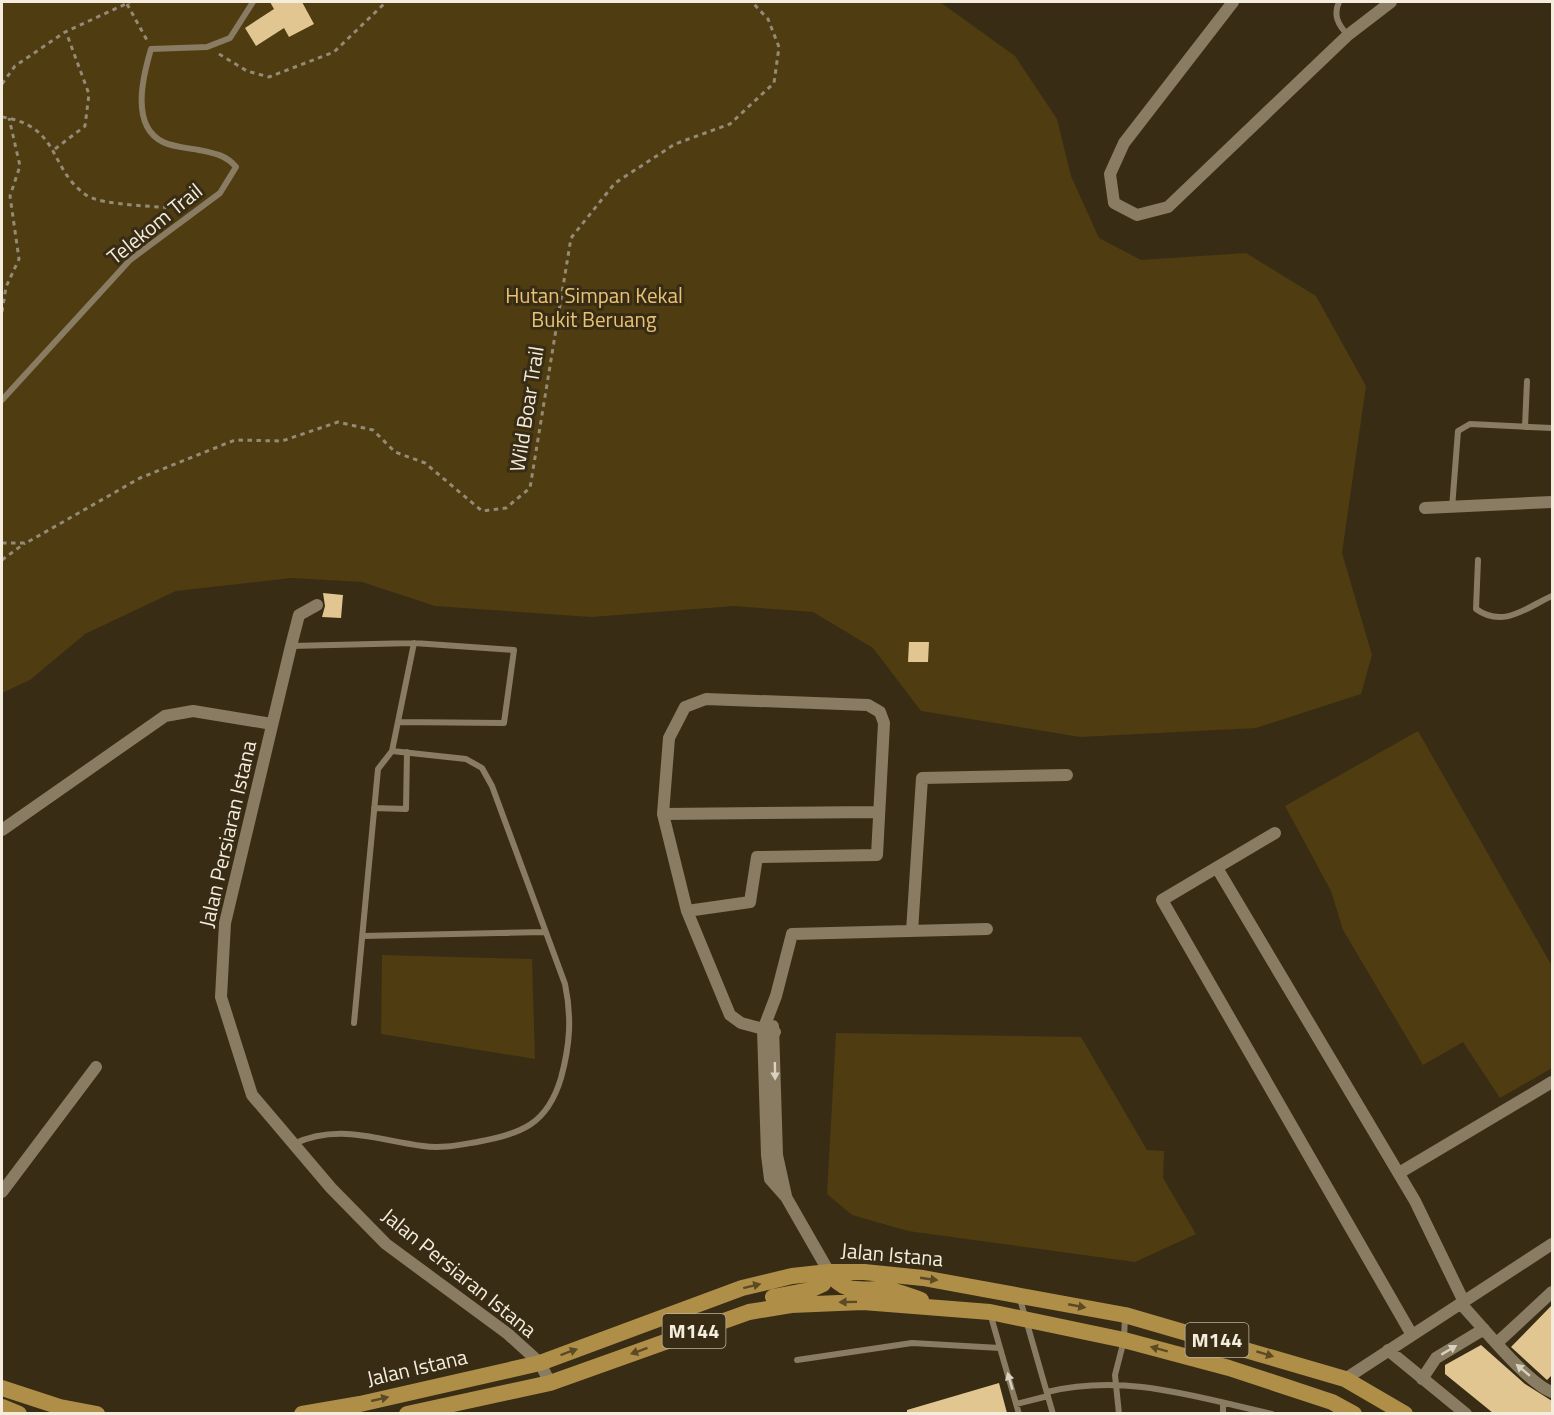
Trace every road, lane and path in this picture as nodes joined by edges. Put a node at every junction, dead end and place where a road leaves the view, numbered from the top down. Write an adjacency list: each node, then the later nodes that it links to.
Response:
1 (253, 2): 10 (lane)
2 (386, 2): 10 (path)
3 (752, 2): 26 (path, Wild Boar Trail)
4 (1233, 2): 9 (street)
5 (1339, 2): 9 (lane)
6 (1391, 2): 9 (street)
7 (128, 3): 8 (path); 11 (path)
8 (65, 32): 12 (path); 15 (path)
9 (1348, 35)
10 (207, 47): 11 (lane)
11 (151, 49): 16 (lane, Telekom Trail)
12 (2, 84)
13 (2, 117): 14 (path)
14 (9, 118): 15 (path); 17 (path)
15 (55, 149): 16 (path)
16 (196, 211): 19 (lane, Telekom Trail)
17 (2, 312)
18 (1527, 381): 20 (lane)
19 (2, 400)
20 (1525, 427): 21 (lane); 24 (lane)
21 (1552, 428)
22 (1552, 502): 24 (street)
23 (1425, 508): 24 (street)
24 (1452, 508)
25 (2, 543): 26 (path, Wild Boar Trail)
26 (26, 543): 27 (path)
27 (2, 560)
28 (1478, 560): 29 (lane)
29 (1552, 596)
30 (316, 605): 32 (street, Jalan Persiaran Istana)
31 (414, 643): 32 (lane); 33 (lane); 33 (lane)
32 (291, 646): 34 (street, Jalan Persiaran Istana)
33 (399, 722): 35 (lane)
34 (272, 724): 41 (street); 53 (street, Jalan Persiaran Istana)
35 (392, 751): 36 (lane); 38 (lane)
36 (406, 752): 38 (lane); 47 (lane)
37 (1067, 775): 46 (street)
38 (374, 808): 48 (lane)
39 (878, 812): 40 (street); 40 (street); 44 (street)
40 (663, 814): 44 (street)
41 (2, 830)
42 (1275, 833): 43 (street)
43 (1217, 868): 54 (street); 67 (street)
44 (687, 911): 50 (street)
45 (987, 929): 46 (street)
46 (912, 931): 50 (street)
47 (545, 932): 48 (lane); 53 (lane)
48 (363, 936): 49 (lane)
49 (354, 1023)
50 (769, 1030): 57 (street)
51 (96, 1067): 55 (street)
52 (1552, 1082): 54 (street)
53 (292, 1144): 73 (street, Jalan Persiaran Istana)
54 (1399, 1173): 60 (street)
55 (2, 1192)
56 (1552, 1244): 60 (street)
57 (829, 1272): 59 (main road, Jalan Istana / M144, one-way to 59); 61 (main road); 65 (main road); 73 (main road, Jalan Istana / M144, one-way to 57)
58 (1552, 1292): 69 (street)
59 (1019, 1295): 63 (main road, Jalan Istana / M144, one-way to 63); 64 (lane)
60 (1463, 1303): 66 (street); 67 (street)
61 (943, 1306): 62 (main road, Jalan Istana / M144); 65 (main road, Jalan Istana / M144, one-way to 65)
62 (990, 1312): 64 (main road, Jalan Istana / M144); 70 (lane)
63 (1125, 1315): 68 (lane); 74 (main road, Jalan Istana / M144, one-way to 74)
64 (1025, 1319): 68 (main road, Jalan Istana / M144); 80 (lane)
65 (713, 1325): 76 (main road, Jalan Istana / M144, one-way to 76)
66 (1484, 1329): 69 (street); 75 (street, one-way to 66)
67 (1412, 1335): 71 (street)
68 (1124, 1340): 77 (lane); 94 (main road, Jalan Istana / M144, one-way to 68)
69 (1498, 1342): 79 (street, one-way to 69)
70 (1000, 1348): 72 (lane); 82 (lane, one-way to 70)
71 (1388, 1350): 74 (street); 75 (street)
72 (797, 1360)
73 (540, 1363): 76 (street, Jalan Persiaran Istana); 87 (main road, Jalan Istana / M144, one-way to 73)
74 (1345, 1379): 95 (main road, Jalan Istana / M144)
75 (1422, 1379): 96 (street)
76 (550, 1383): 88 (main road, Jalan Istana / M144)
77 (1115, 1383): 80 (lane); 81 (lane); 91 (lane)
78 (2, 1388): 84 (main road)
79 (1552, 1392)
80 (1047, 1394): 82 (lane); 90 (lane)
81 (1223, 1403): 92 (lane); 93 (lane)
82 (1016, 1404): 89 (lane)
83 (2, 1407): 85 (main road)
84 (60, 1410): 86 (main road)
85 (19, 1413)
86 (97, 1413)
87 (302, 1413)
88 (407, 1413)
89 (1019, 1413)
90 (1053, 1413)
91 (1119, 1413)
92 (1223, 1413)
93 (1272, 1413)
94 (1354, 1413)
95 (1405, 1413)
96 (1466, 1413)

